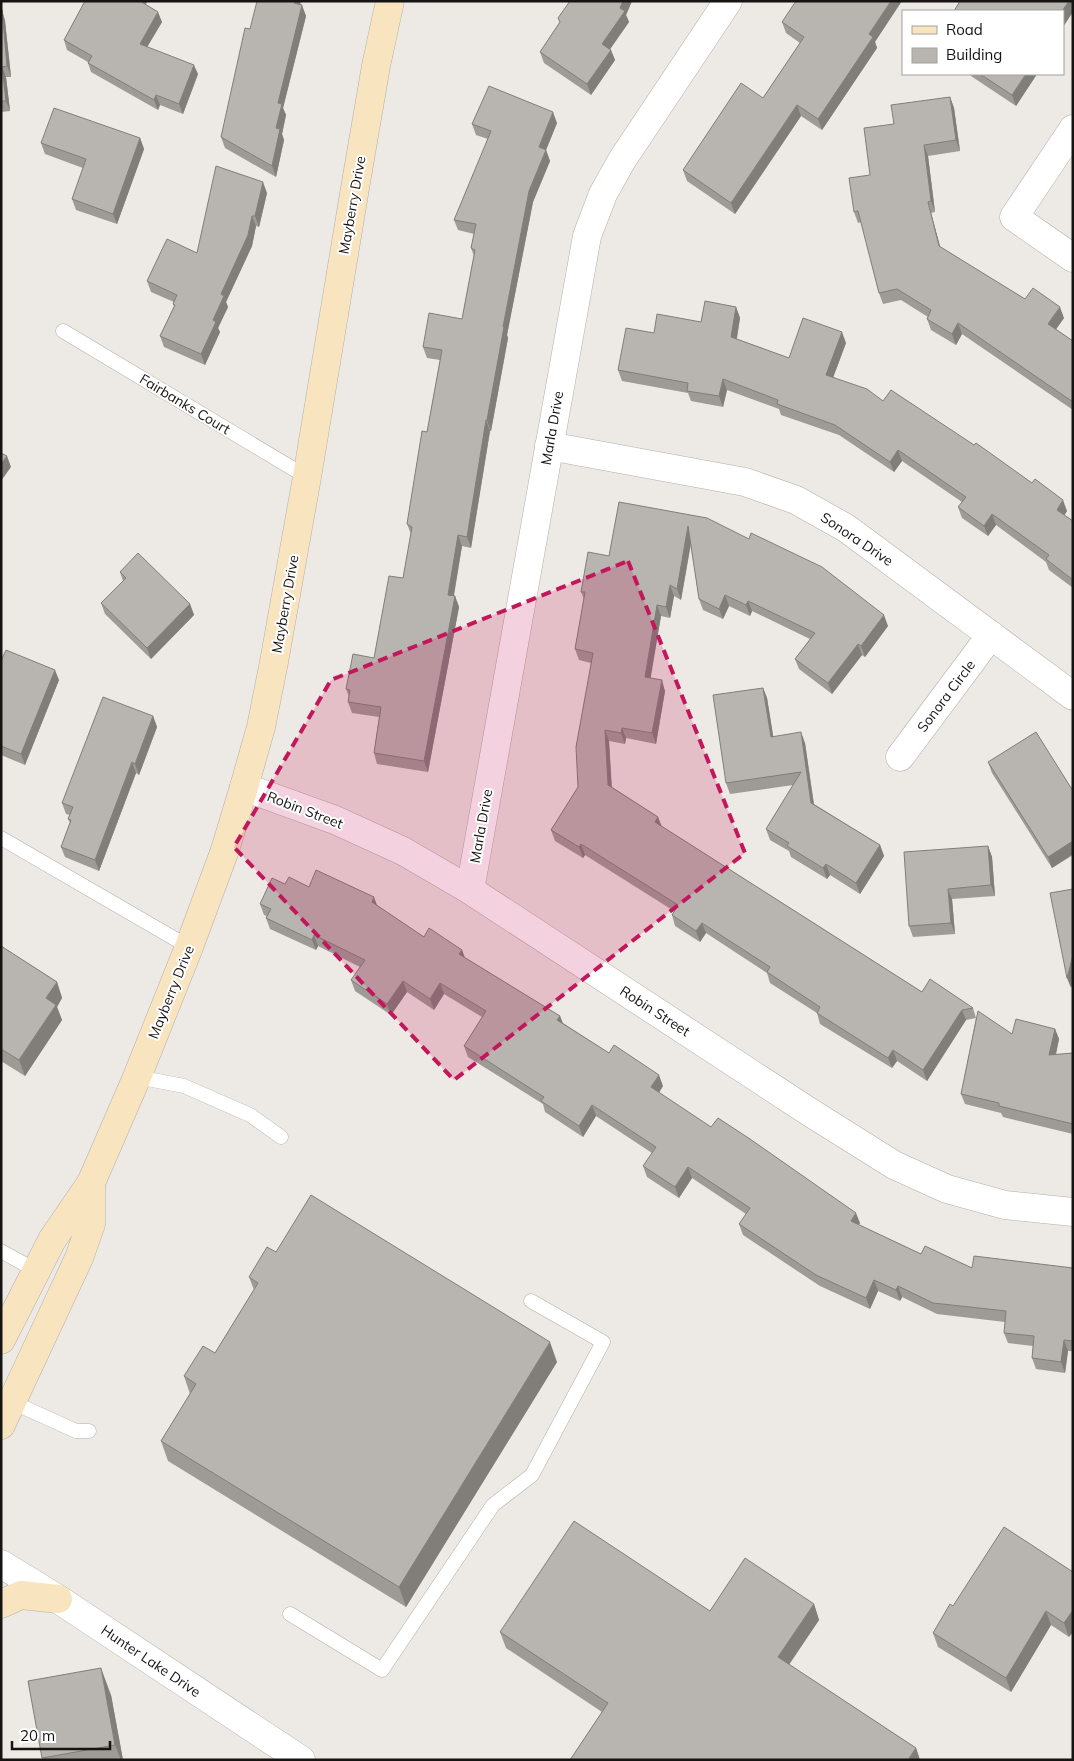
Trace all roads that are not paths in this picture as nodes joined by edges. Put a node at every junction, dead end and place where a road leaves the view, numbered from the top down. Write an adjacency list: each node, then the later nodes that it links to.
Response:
1 (390, 1): 7 (main road, Mayberry Drive)
2 (728, 1): 6 (street, Marla Drive)
3 (1073, 129): 4 (street)
4 (1073, 258)
5 (63, 331): 7 (lane, Fairbanks Court)
6 (549, 446): 8 (street, Sonora Drive); 13 (street, Marla Drive)
7 (307, 477): 11 (main road, Mayberry Drive)
8 (991, 635): 9 (street, Sonora Drive); 10 (street, Sonora Circle)
9 (1073, 696)
10 (900, 757)
11 (244, 787): 13 (street, Robin Street); 14 (main road, Mayberry Drive)
12 (1, 838): 14 (lane)
13 (470, 890): 18 (street, Robin Street)
14 (189, 947): 15 (main road, Mayberry Drive)
15 (137, 1077): 16 (lane); 17 (main road, Mayberry Drive)
16 (281, 1136)
17 (92, 1183): 20 (main road, Mayberry Drive); 24 (main road, Mayberry Drive)
18 (1073, 1212)
19 (1, 1251): 20 (lane)
20 (37, 1271): 22 (main road, Mayberry Drive)
21 (531, 1300): 29 (lane)
22 (9, 1305): 23 (main road, Mayberry Drive)
23 (1, 1340)
24 (6, 1413): 25 (lane)
25 (89, 1431)
26 (1, 1564): 27 (street, Hunter Lake Drive)
27 (58, 1599): 28 (main road); 30 (street, Hunter Lake Drive)
28 (1, 1604)
29 (290, 1614)
30 (300, 1760)

